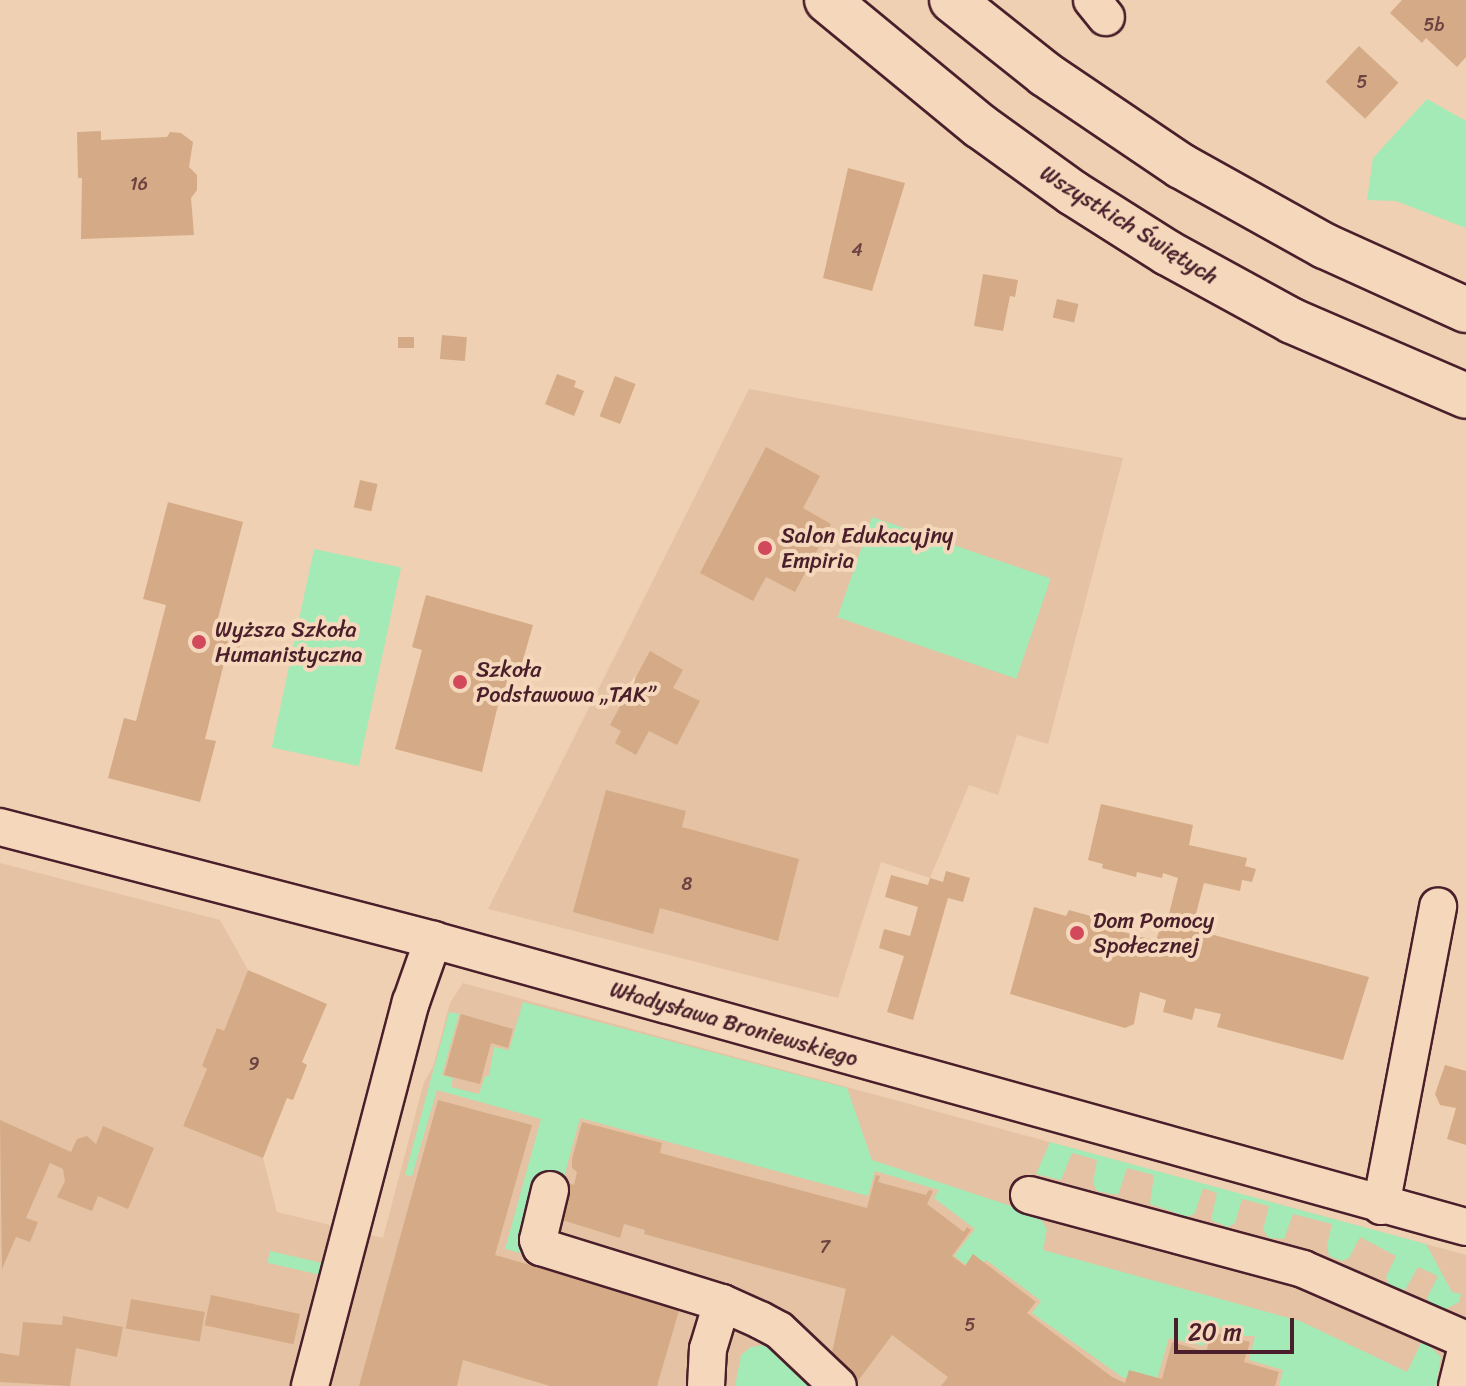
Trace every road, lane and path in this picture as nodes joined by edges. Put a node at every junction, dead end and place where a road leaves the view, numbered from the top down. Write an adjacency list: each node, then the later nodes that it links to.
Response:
1 (827, 0): 4 (street, Wszystkich Świętych)
2 (952, 0): 3 (street)
3 (1466, 310)
4 (1466, 396)
5 (0, 827): 7 (street, Władysława Broniewskiego)
6 (1438, 906): 10 (street)
7 (433, 940): 10 (street, Władysława Broniewskiego); 15 (street)
8 (550, 1190): 12 (street)
9 (1029, 1195): 13 (street)
10 (1381, 1206): 11 (street, Władysława Broniewskiego)
11 (1466, 1227)
12 (722, 1303): 16 (street); 17 (street)
13 (1466, 1340)
14 (1466, 1350): 18 (street)
15 (310, 1386)
16 (706, 1386)
17 (838, 1386)
18 (1457, 1386)

